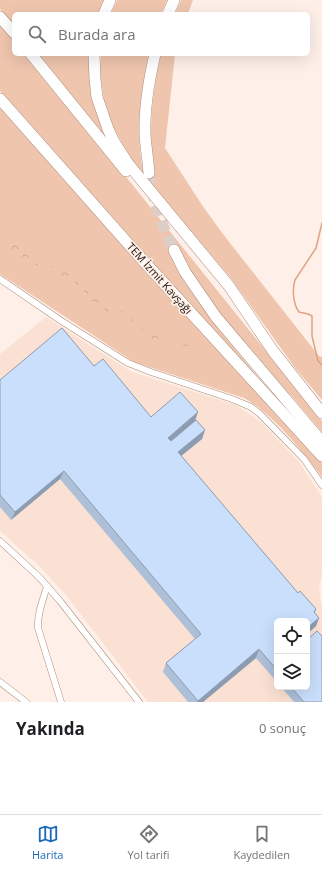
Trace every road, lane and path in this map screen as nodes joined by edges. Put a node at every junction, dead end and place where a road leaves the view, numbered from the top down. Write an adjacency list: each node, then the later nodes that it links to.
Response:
1 (174, 0): 2 (highway)
2 (169, 12)
3 (0, 17): 4 (highway)
4 (12, 31)
5 (33, 56): 12 (highway)
6 (94, 56): 12 (highway)
7 (155, 56): 9 (highway)
8 (0, 99): 15 (highway, TEM İzmit Kavşağı)
9 (149, 173)
10 (174, 250): 14 (highway)
11 (0, 279): 16 (street)
12 (273, 351): 13 (highway)
13 (322, 413)
14 (322, 442)
15 (322, 456)
16 (322, 485)
17 (0, 541): 18 (street)
18 (47, 586): 21 (street); 22 (street)
19 (0, 682): 20 (street)
20 (26, 702)
21 (61, 702)
22 (139, 702)

